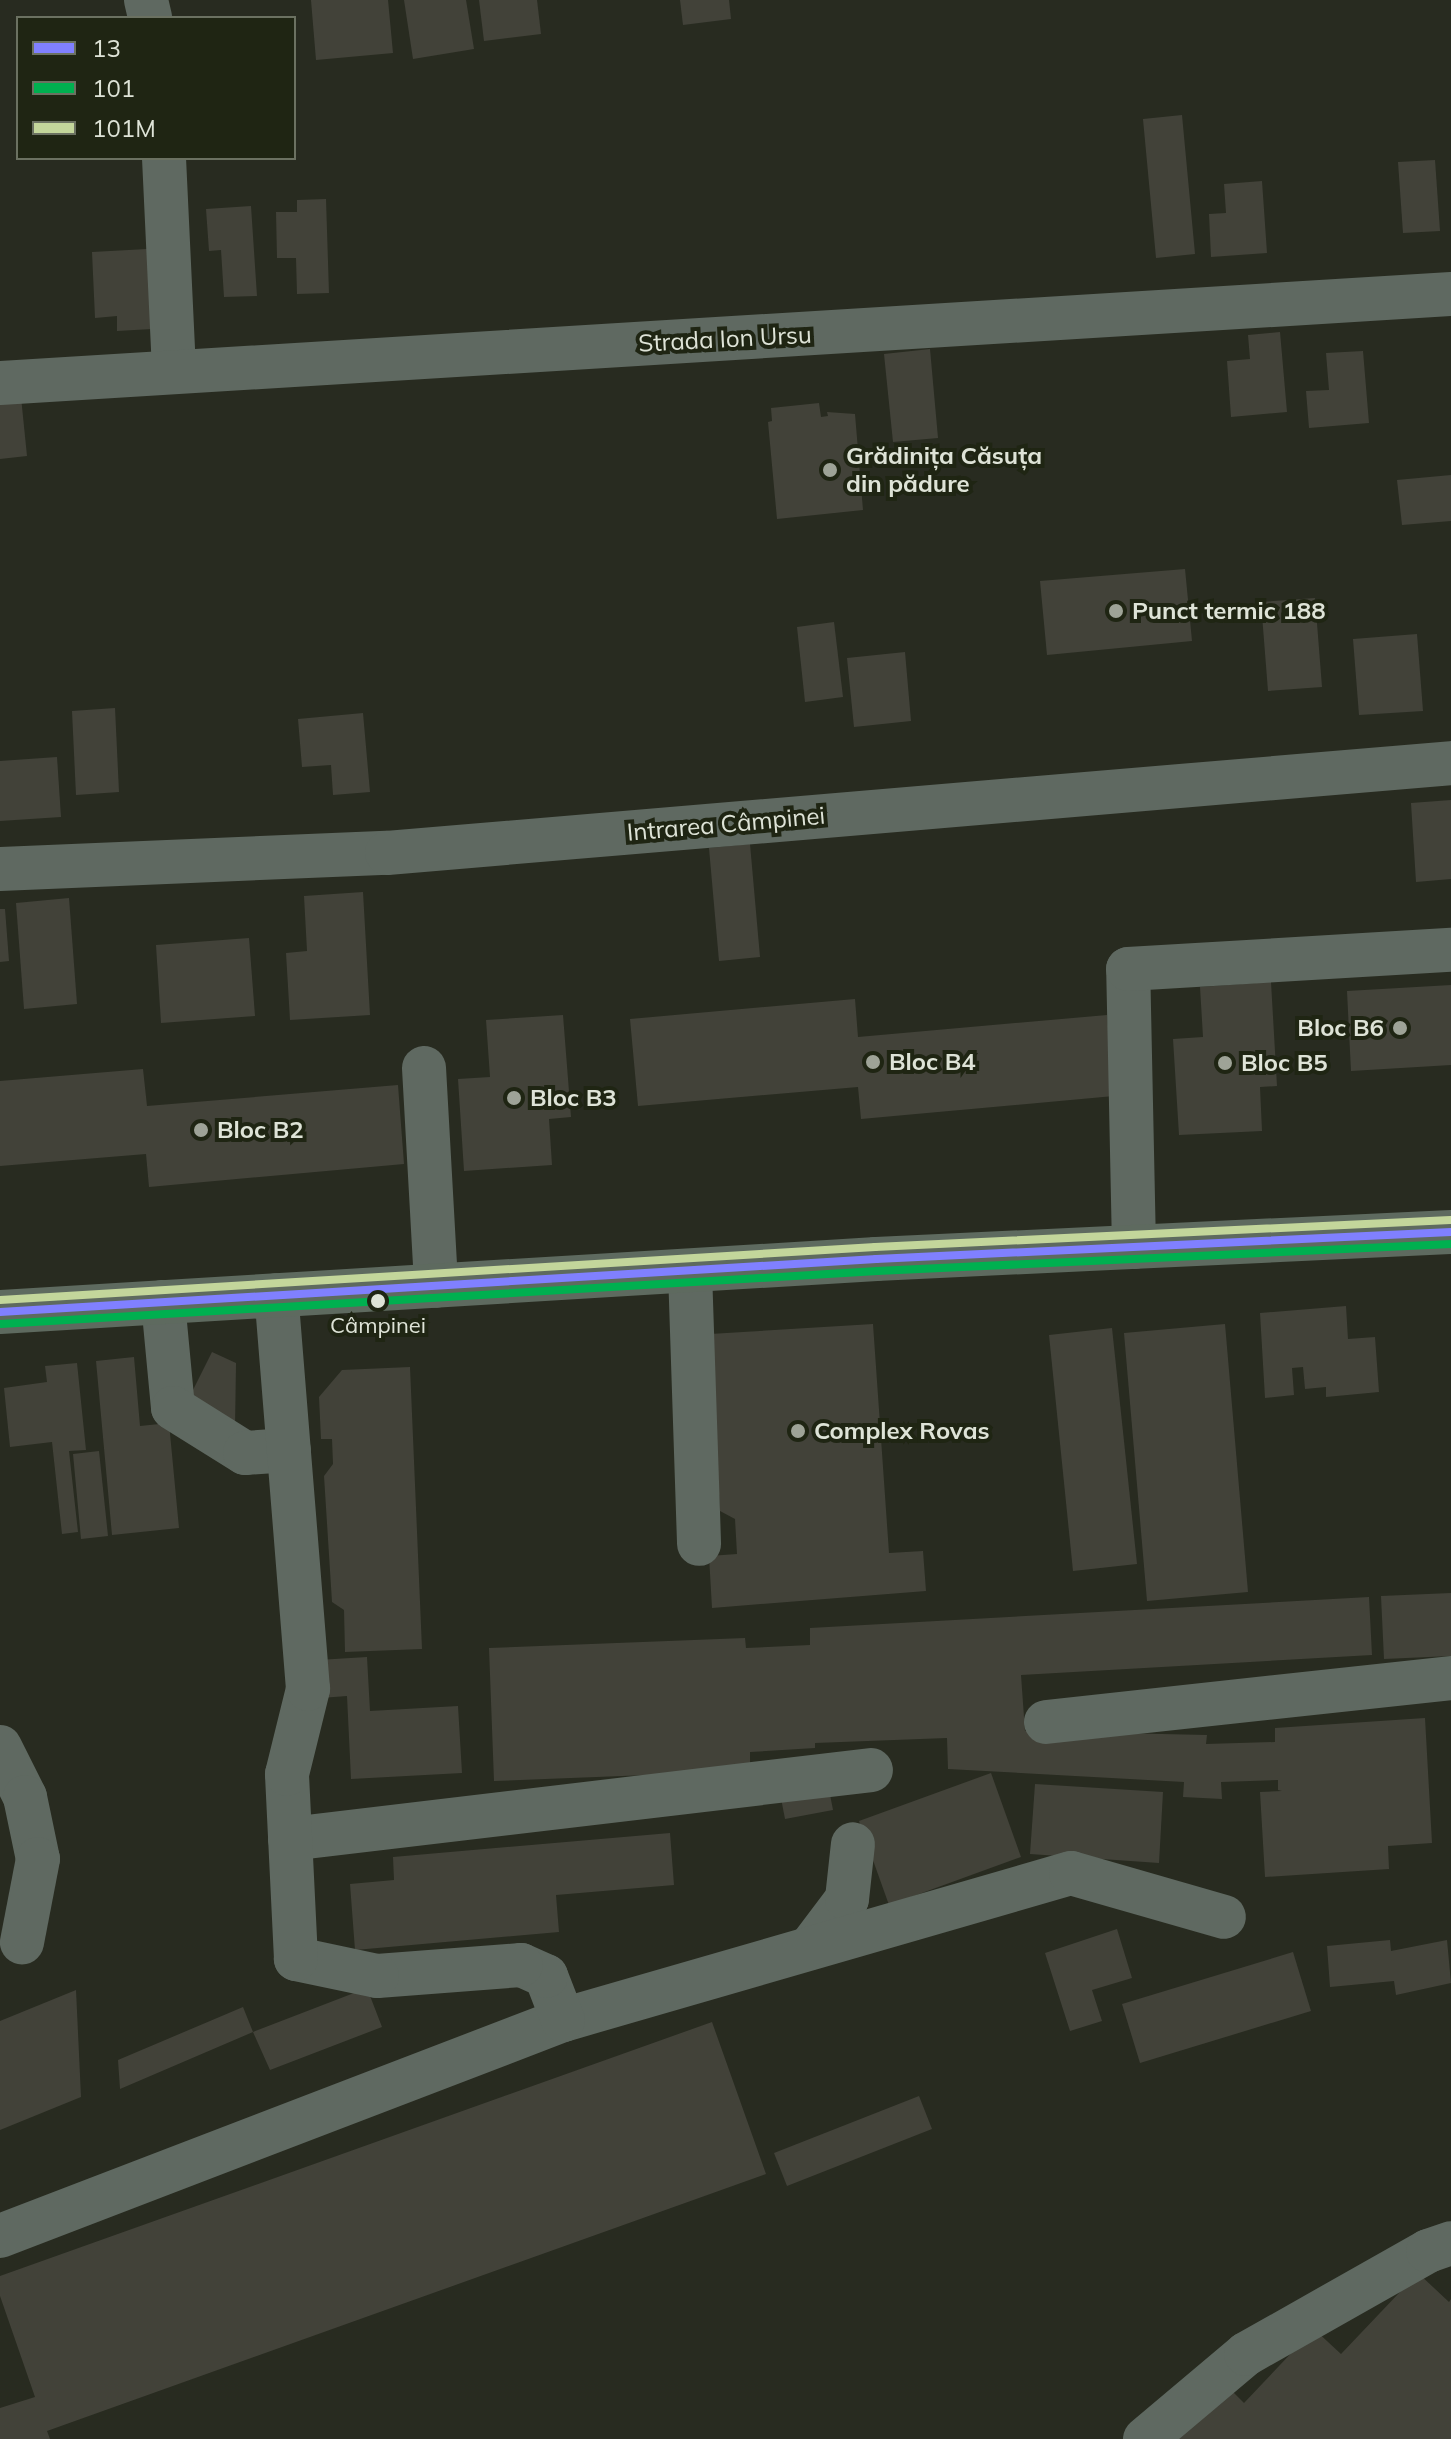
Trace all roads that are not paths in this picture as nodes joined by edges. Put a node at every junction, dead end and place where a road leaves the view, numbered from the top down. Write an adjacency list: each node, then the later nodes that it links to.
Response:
1 (164, 160): 3 (street)
2 (1451, 294): 3 (street, Strada Ion Ursu)
3 (174, 372): 4 (street, Strada Ion Ursu)
4 (0, 383)
5 (1451, 763): 6 (street, Intrarea Câmpinei)
6 (0, 869)
7 (1451, 950): 10 (street)
8 (424, 1068): 12 (street)
9 (1451, 1232): 10 (main road)
10 (1134, 1247): 11 (main road)
11 (690, 1271): 12 (main road); 17 (street)
12 (436, 1286): 13 (main road)
13 (276, 1295): 14 (main road); 16 (street)
14 (163, 1302): 15 (main road); 16 (street)
15 (0, 1312)
16 (289, 1450): 22 (street)
17 (699, 1544)
18 (1451, 1678): 19 (street)
19 (1046, 1722)
20 (0, 1747): 25 (street)
21 (871, 1770): 22 (street)
22 (290, 1839): 27 (street)
23 (853, 1844): 26 (street)
24 (1224, 1917): 26 (street)
25 (22, 1942)
26 (810, 1948): 27 (street)
27 (563, 2020): 28 (street)
28 (0, 2236)
29 (1451, 2243): 30 (street)
30 (1145, 2439)

